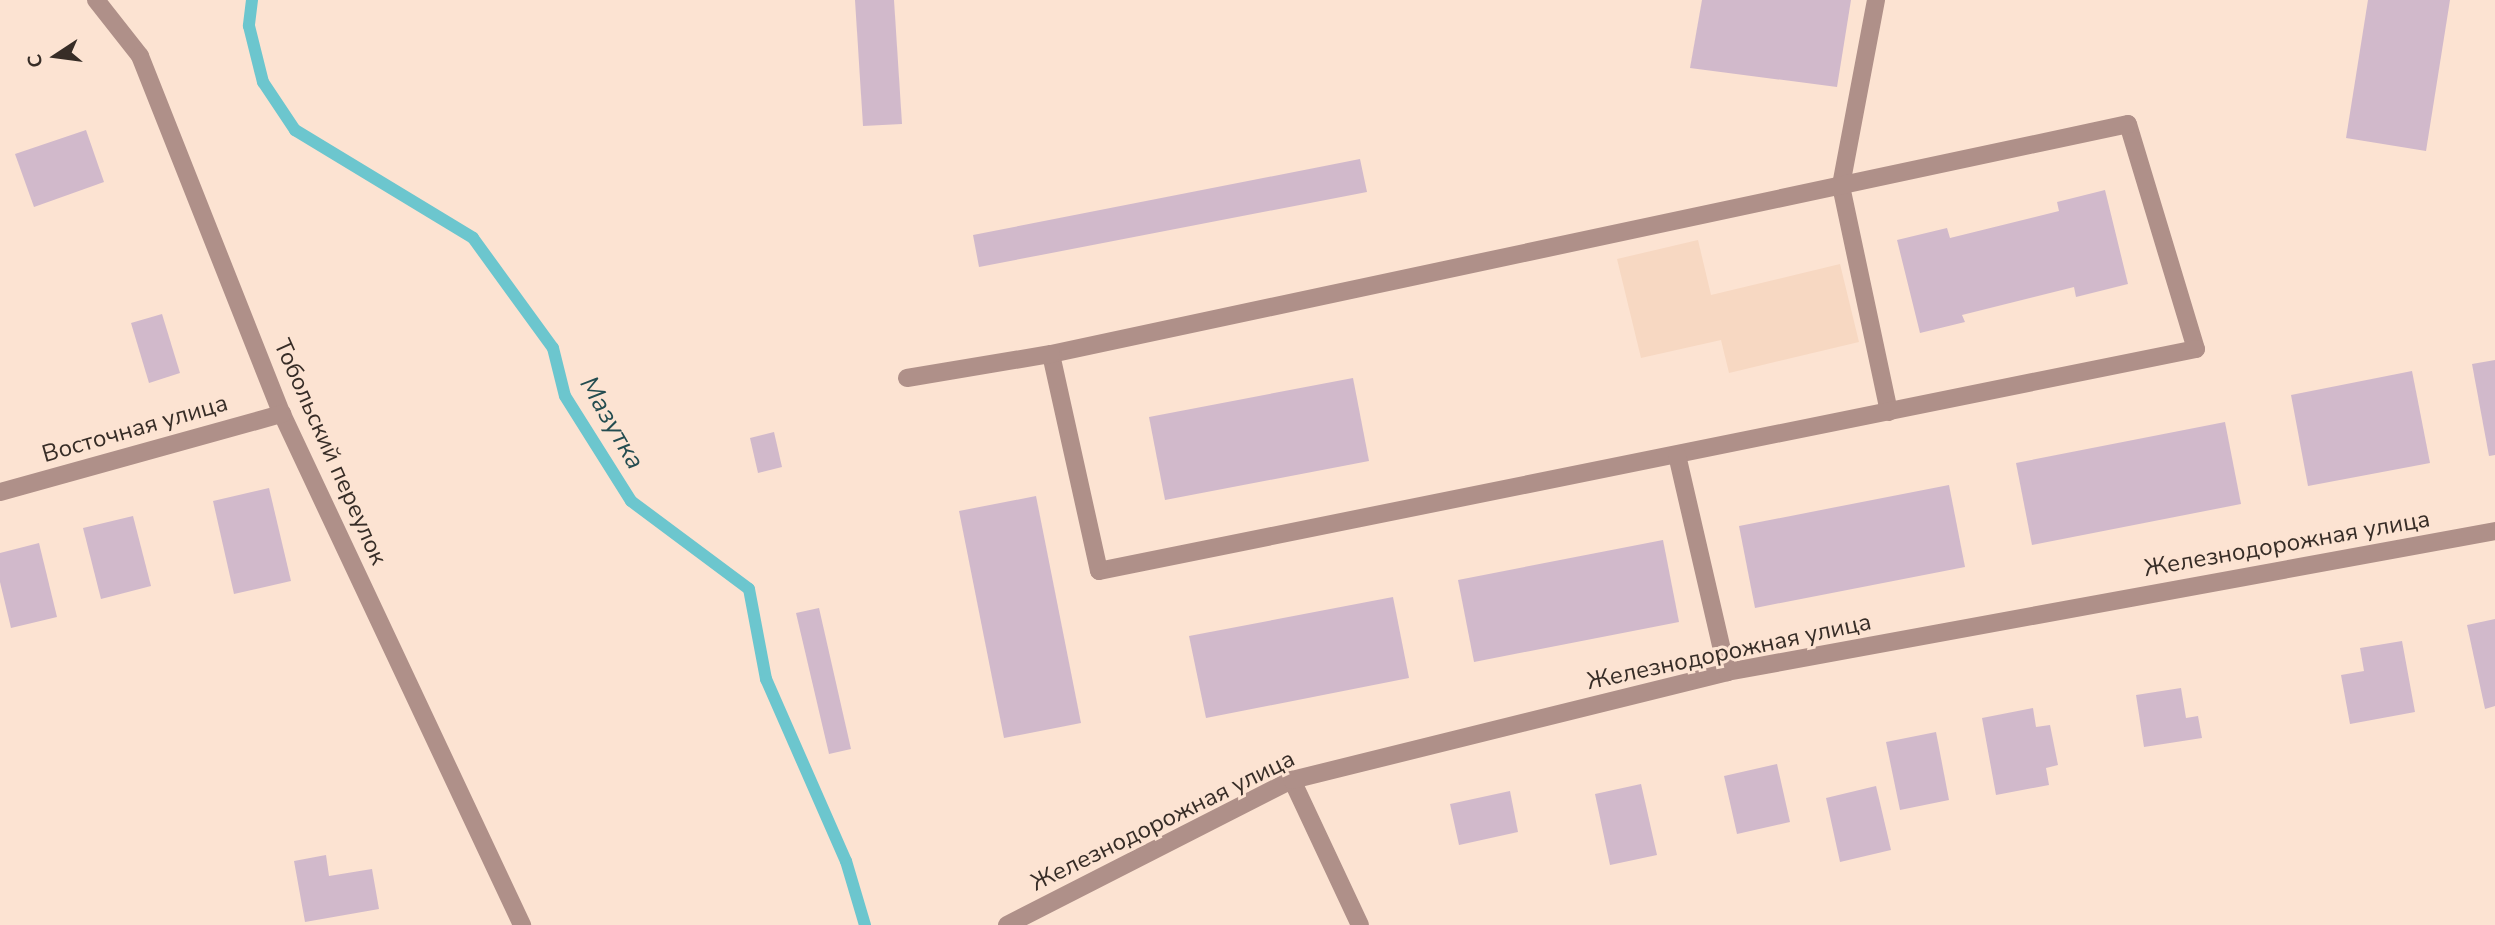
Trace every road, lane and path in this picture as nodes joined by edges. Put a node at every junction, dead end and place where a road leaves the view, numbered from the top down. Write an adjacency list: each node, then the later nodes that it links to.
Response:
1 (96, 0): 7 (street, Тобольский переулок)
2 (1876, 0): 3 (street)
3 (1841, 186): 4 (street); 6 (street); 6 (street)
4 (1051, 354): 5 (street); 8 (street)
5 (907, 379)
6 (1889, 412): 8 (street)
7 (282, 414): 9 (street, Восточная улица); 13 (street, Тобольский переулок)
8 (1677, 455): 11 (street)
9 (0, 492)
10 (2495, 531): 11 (street, Железнодорожная улица)
11 (1727, 672): 12 (street, Железнодорожная улица)
12 (1292, 780): 14 (street, Железнодорожная улица); 15 (street)
13 (522, 925)
14 (1007, 925)
15 (1360, 925)

